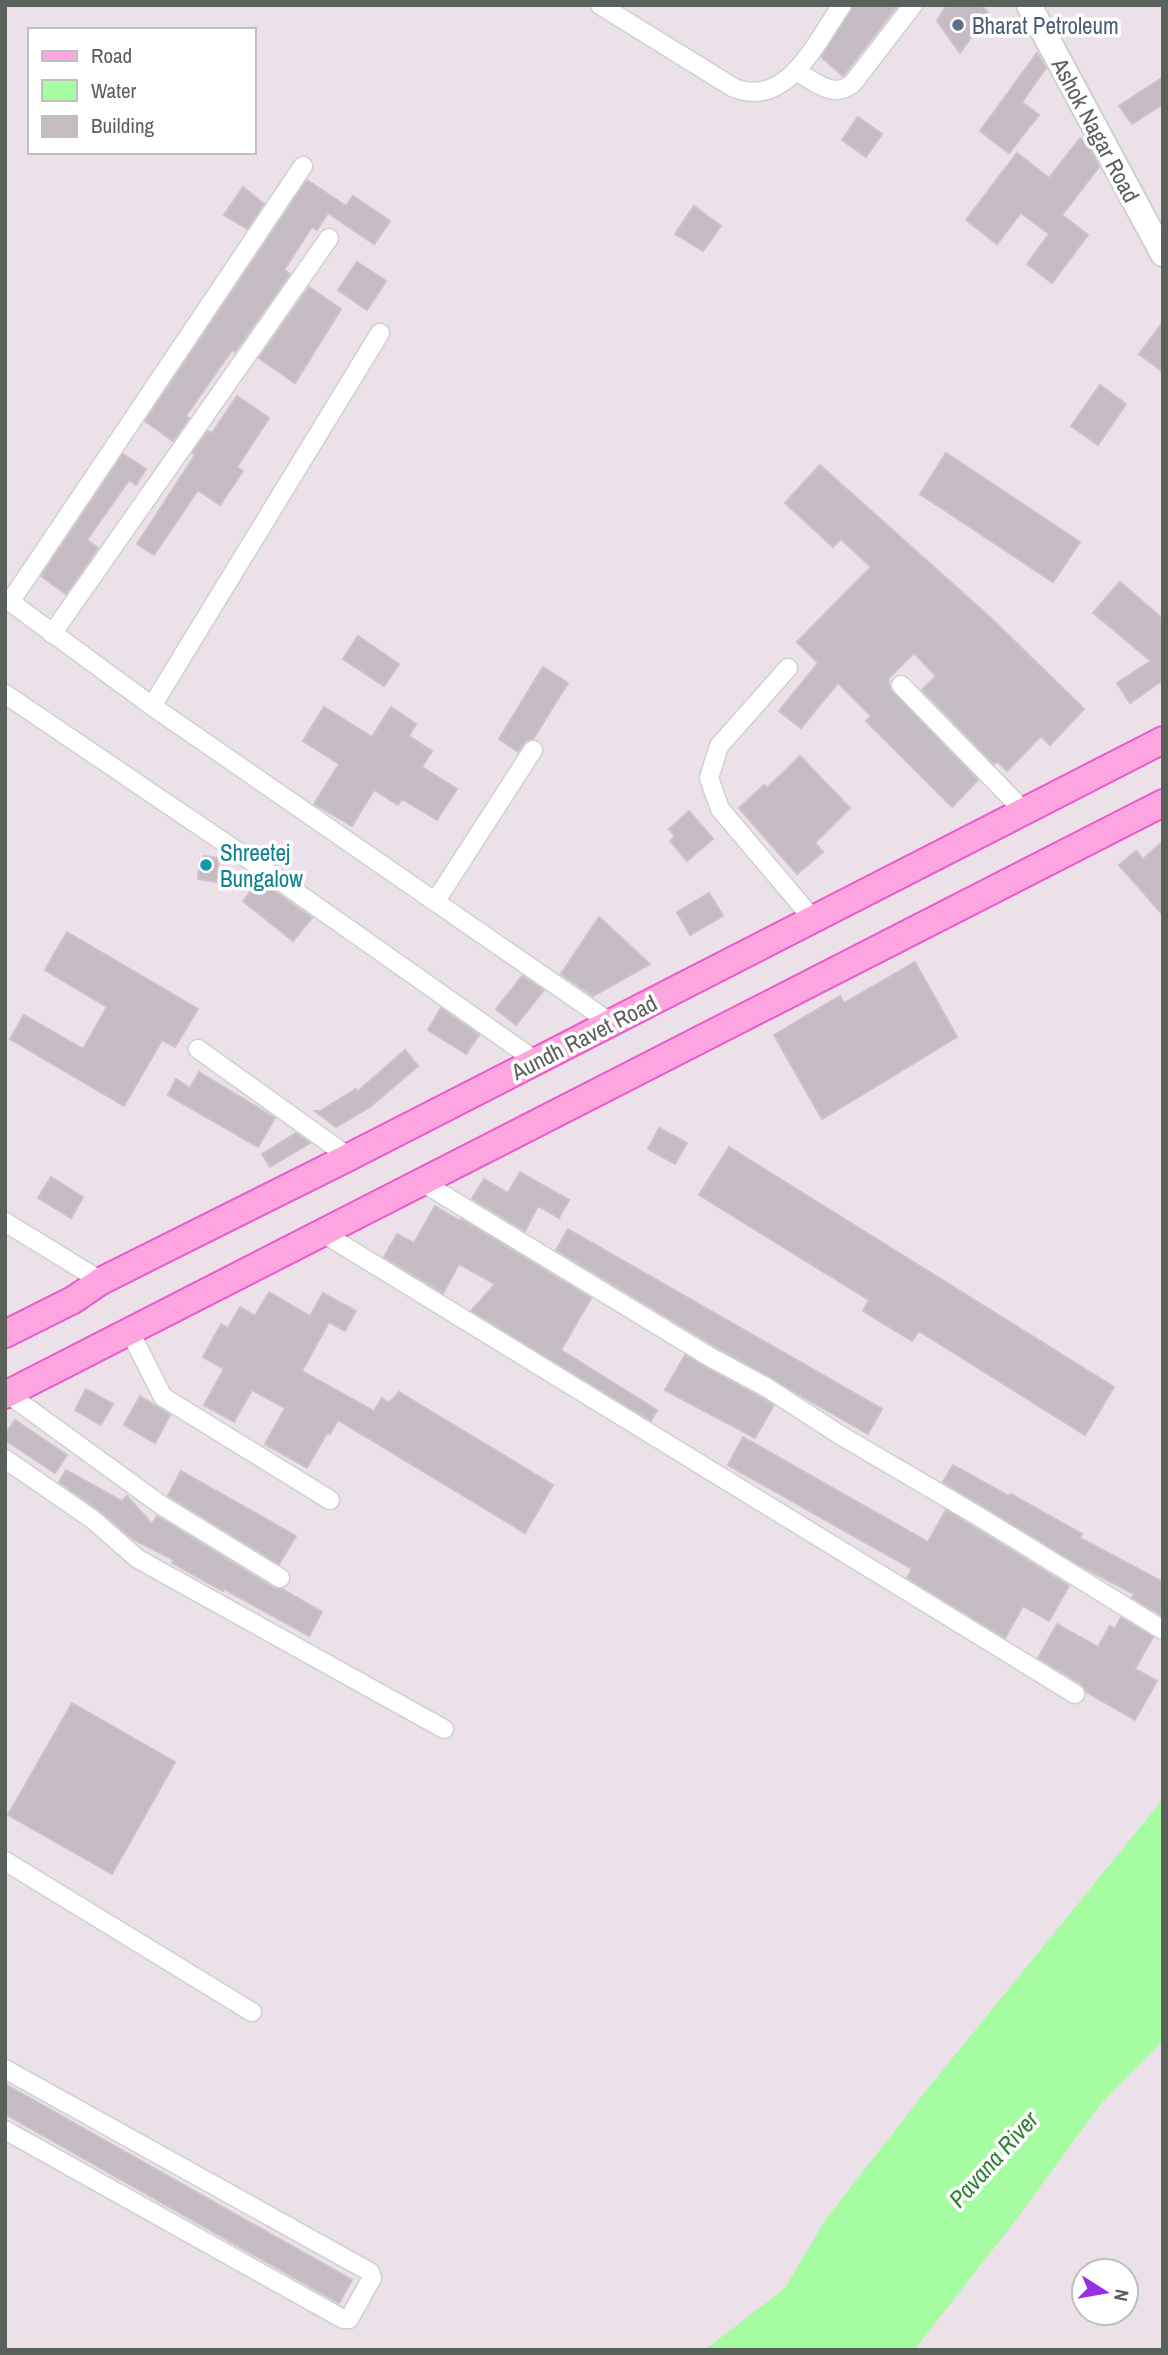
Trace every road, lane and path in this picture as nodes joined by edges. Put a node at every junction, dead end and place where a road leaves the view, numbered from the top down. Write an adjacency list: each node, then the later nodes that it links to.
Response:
1 (600, 5): 5 (street)
2 (842, 5): 5 (street)
3 (913, 5): 5 (street)
4 (1028, 5): 8 (street, Ashok Nagar Road)
5 (796, 71)
6 (303, 166): 10 (street)
7 (329, 238): 11 (street)
8 (1163, 254)
9 (380, 333): 15 (street)
10 (8, 600): 11 (street)
11 (52, 634): 15 (street)
12 (788, 668): 21 (street)
13 (901, 685): 19 (street)
14 (5, 694): 24 (street)
15 (152, 706): 20 (street)
16 (1163, 740): 19 (main road, Aundh Ravet Road)
17 (533, 750): 20 (street)
18 (1163, 803): 26 (main road)
19 (1024, 811): 21 (main road, Aundh Ravet Road)
20 (435, 902): 22 (street)
21 (813, 919): 22 (main road, Aundh Ravet Road)
22 (611, 1023): 24 (main road, Aundh Ravet Road)
23 (198, 1049): 25 (street)
24 (536, 1061): 25 (main road, Aundh Ravet Road)
25 (349, 1157): 29 (main road, Aundh Ravet Road)
26 (422, 1182): 28 (main road); 36 (street)
27 (5, 1222): 29 (street)
28 (323, 1233): 30 (main road); 37 (street)
29 (101, 1282): 31 (main road, Aundh Ravet Road)
30 (130, 1332): 32 (main road); 34 (street)
31 (5, 1334)
32 (6, 1395): 35 (street)
33 (5, 1460): 38 (street)
34 (330, 1500)
35 (280, 1578)
36 (1163, 1630)
37 (1075, 1695)
38 (444, 1729)
39 (5, 1861): 40 (street)
40 (252, 2012)
41 (5, 2069): 42 (street)
42 (5, 2130)

